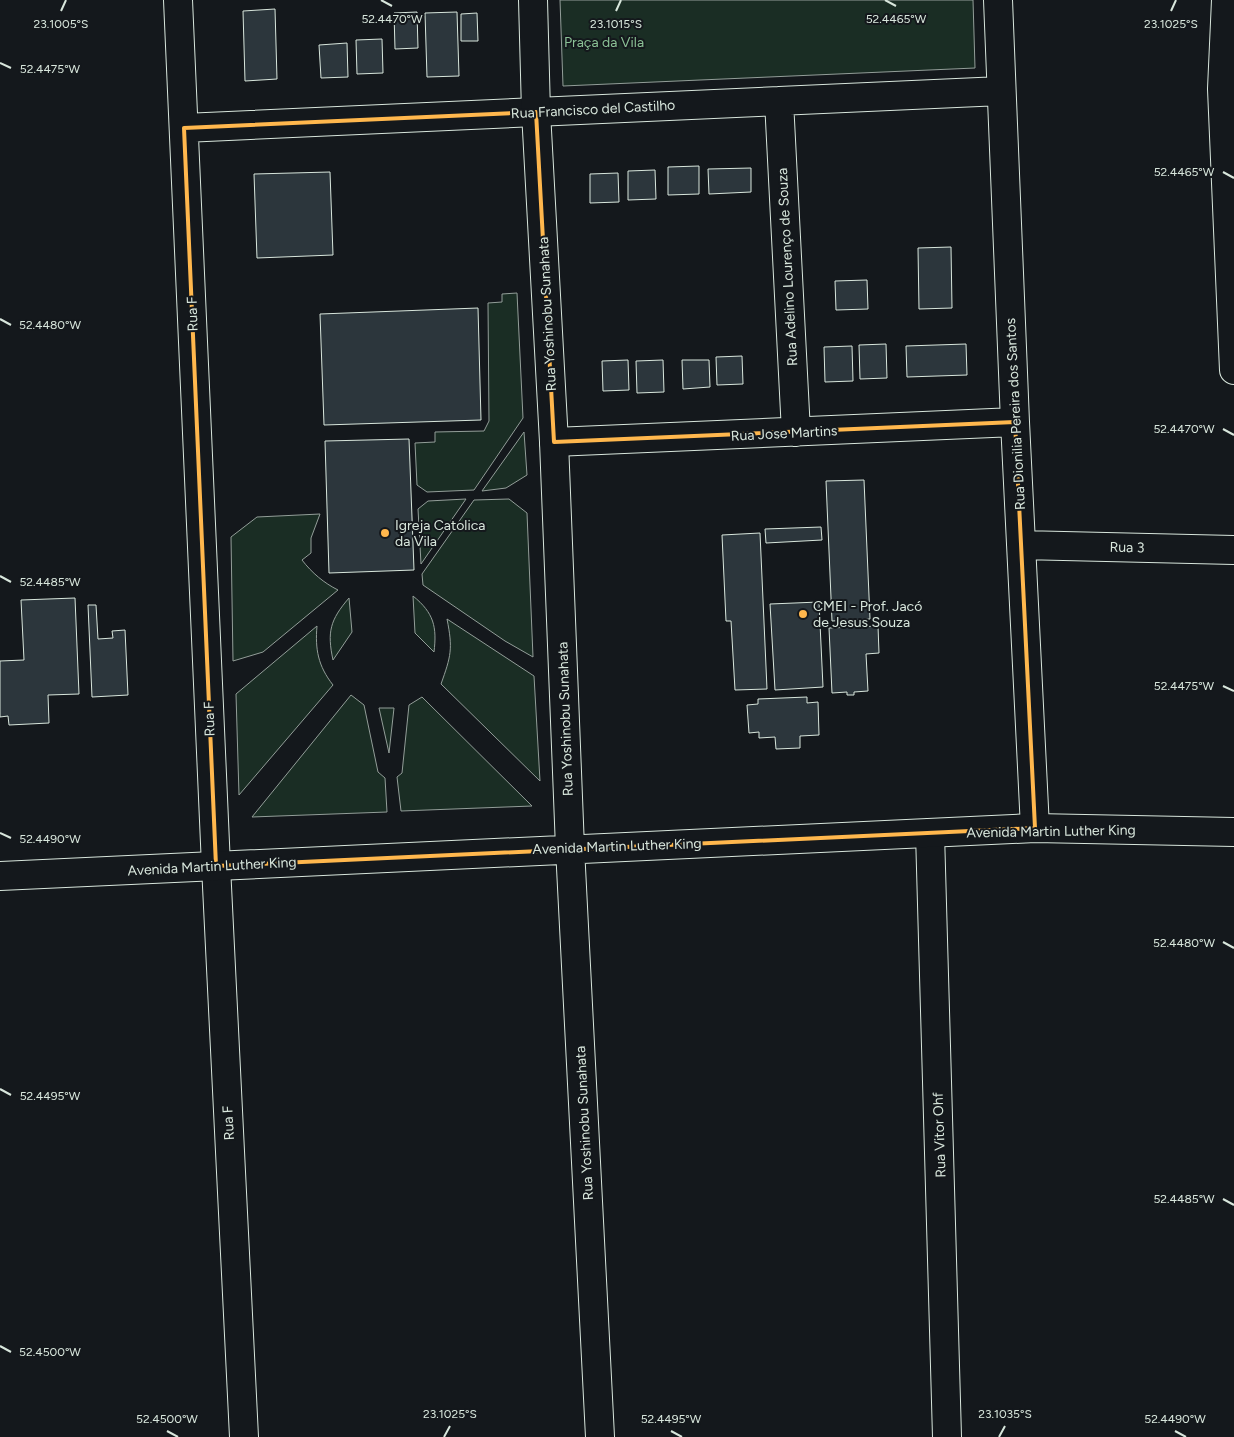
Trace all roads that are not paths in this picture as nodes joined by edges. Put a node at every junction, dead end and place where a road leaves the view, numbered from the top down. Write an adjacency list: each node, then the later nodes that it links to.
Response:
1 (178, 0): 9 (street, Rua F)
2 (532, 0): 8 (street, Rua Yoshinobu Sunahata)
3 (998, 0): 6 (street, Rua Dionilia Pereira dos Santos)
4 (1226, 0): 5 (street)
5 (1228, 88): 10 (street)
6 (1001, 91): 7 (street, Rua Francisco del Castilho); 12 (street, Rua Dionilia Pereira dos Santos)
7 (779, 101): 8 (street, Rua Francisco del Castilho); 13 (street, Rua Adelino Lourenço de Souza)
8 (536, 112): 9 (street, Rua Francisco del Castilho); 14 (street, Rua Yoshinobu Sunahata)
9 (184, 128): 21 (street, Rua F)
10 (1233, 326): 11 (street)
11 (1234, 370)
12 (1015, 422): 13 (street, Rua Jose Martins); 15 (street, Rua Dionilia Pereira dos Santos)
13 (796, 432): 14 (street, Rua Jose Martins)
14 (554, 442): 20 (street, Rua Yoshinobu Sunahata)
15 (1021, 545): 16 (street, Rua 3); 17 (street, Rua Dionilia Pereira dos Santos)
16 (1234, 550)
17 (1035, 828): 18 (street, Avenida Martin Luther King); 19 (street, Avenida Martin Luther King)
18 (1234, 832)
19 (930, 833): 20 (street, Avenida Martin Luther King); 25 (street, Rua Vitor Ohf)
20 (570, 848): 21 (street, Avenida Martin Luther King); 24 (street, Rua Yoshinobu Sunahata)
21 (216, 866): 22 (street, Avenida Martin Luther King); 23 (street, Rua F)
22 (0, 876)
23 (244, 1437)
24 (600, 1437)
25 (947, 1437)

